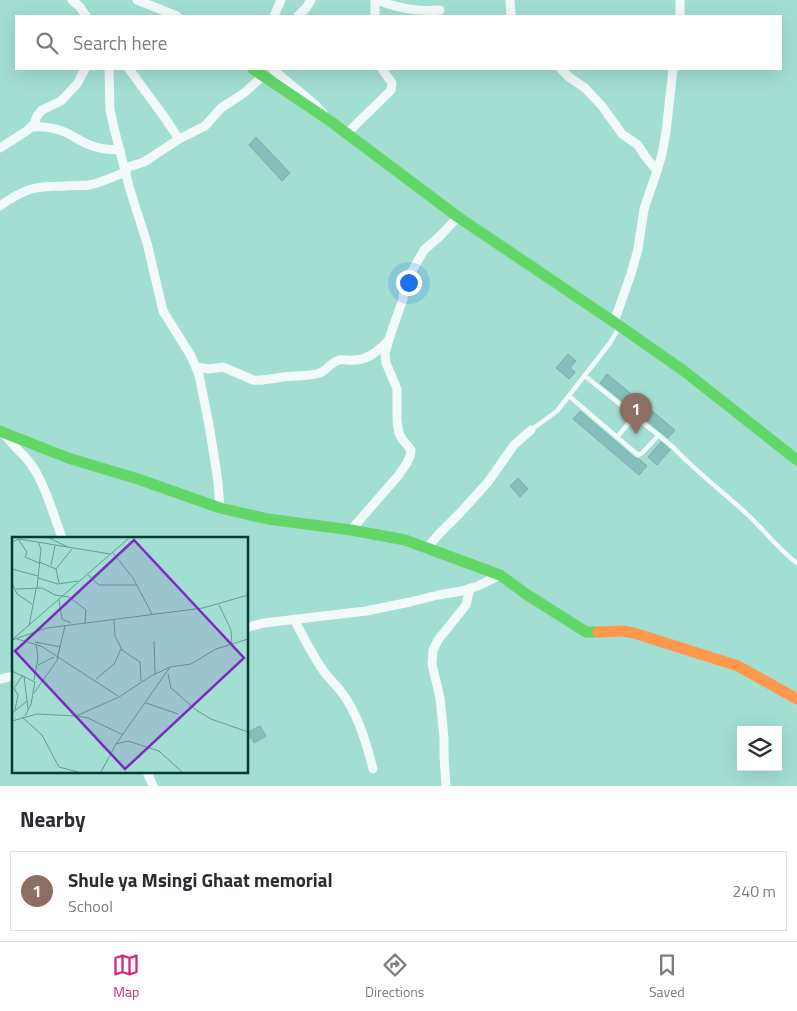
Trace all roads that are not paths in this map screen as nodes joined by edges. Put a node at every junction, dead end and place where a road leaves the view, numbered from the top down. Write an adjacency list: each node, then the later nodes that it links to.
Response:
1 (72, 0): 9 (street)
2 (137, 0): 10 (street)
3 (281, 0): 11 (street)
4 (311, 0): 12 (street)
5 (376, 0): 8 (street); 13 (street)
6 (510, 0): 14 (street)
7 (680, 0): 15 (street)
8 (440, 10)
9 (85, 15)
10 (174, 15)
11 (274, 15)
12 (299, 15)
13 (375, 15)
14 (510, 15)
15 (680, 15)
16 (84, 70): 26 (street)
17 (109, 70): 30 (street)
18 (130, 70): 28 (street)
19 (254, 70): 24 (street)
20 (274, 70): 25 (street)
21 (383, 70): 27 (street)
22 (562, 70): 32 (street)
23 (673, 70): 32 (street)
24 (263, 76): 25 (street); 28 (street)
25 (330, 121): 27 (street)
26 (32, 126): 29 (street); 30 (street)
27 (347, 134): 34 (street)
28 (179, 139): 31 (street)
29 (0, 148)
30 (120, 150): 31 (street)
31 (125, 170): 33 (street); 37 (street)
32 (657, 171): 35 (street)
33 (0, 206)
34 (458, 218): 35 (street); 36 (street)
35 (617, 324): 38 (lane); 45 (street)
36 (388, 341): 37 (street); 47 (street)
37 (196, 367): 46 (street)
38 (585, 376): 39 (lane); 40 (lane)
39 (569, 396): 41 (lane); 44 (lane)
40 (635, 416): 43 (lane); 44 (lane)
41 (531, 430): 49 (street)
42 (2, 432): 46 (street); 48 (street)
43 (659, 435): 44 (lane); 50 (lane)
44 (617, 437)
45 (797, 460)
46 (220, 508): 47 (street)
47 (351, 530): 49 (street)
48 (62, 537)
49 (426, 549): 51 (street)
50 (797, 563)
51 (500, 575): 52 (street); 55 (street)
52 (470, 588): 53 (street); 59 (street)
53 (294, 620): 54 (street); 56 (street)
54 (249, 627)
55 (797, 699)
56 (373, 769)
57 (148, 774): 58 (street)
58 (153, 786)
59 (446, 786)

